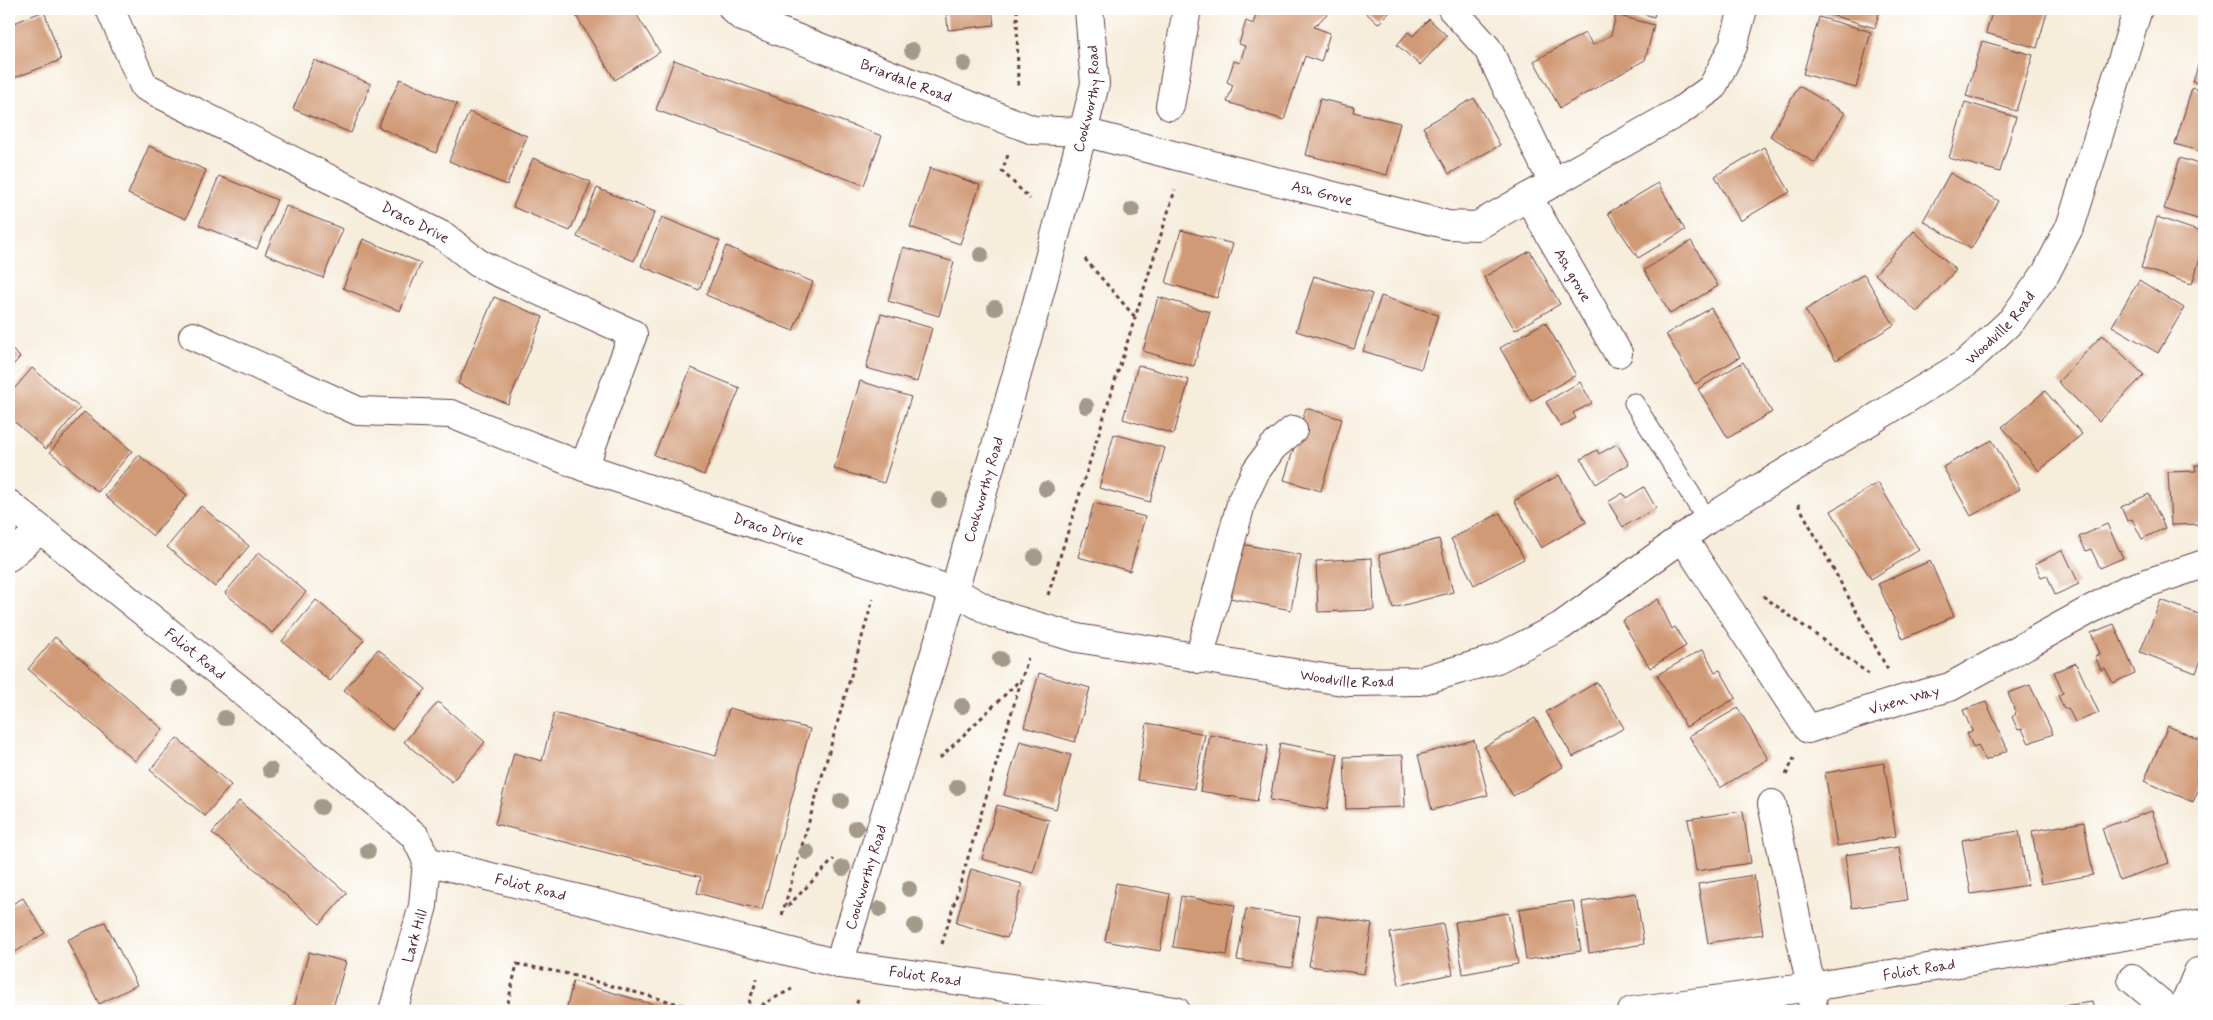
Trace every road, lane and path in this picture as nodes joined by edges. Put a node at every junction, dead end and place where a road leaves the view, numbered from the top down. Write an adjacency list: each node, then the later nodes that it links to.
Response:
1 (110, 9): 19 (street, Draco Drive)
2 (733, 9): 10 (street, Briardale Road)
3 (1017, 9): 10 (path)
4 (1089, 9): 11 (street, Cookworthy Road)
5 (1187, 9): 9 (street)
6 (1452, 9): 13 (street)
7 (1743, 9): 13 (street, Ash Grove)
8 (2138, 9): 20 (street, Woodville Road)
9 (1170, 106)
10 (1019, 125): 11 (street, Briardale Road)
11 (1083, 132): 12 (street, Ash Grove); 28 (street, Cookworthy Road)
12 (1185, 158): 14 (street, Ash Grove); 30 (path)
13 (1553, 183): 14 (street, Ash Grove)
14 (1528, 197): 16 (street, Ash grove)
15 (193, 336): 19 (street, Draco Drive)
16 (1618, 353)
17 (1634, 403): 22 (lane)
18 (1293, 430): 31 (street)
19 (584, 467): 27 (street, Draco Drive)
20 (1782, 474): 22 (street, Woodville Road); 32 (path)
21 (9, 504): 23 (street, Foliot Road)
22 (1707, 520): 24 (street, Woodville Road)
23 (40, 530): 25 (street); 35 (street, Foliot Road)
24 (1682, 537): 31 (street, Woodville Road); 33 (street)
25 (9, 557)
26 (2204, 564): 32 (street, Vixen Way)
27 (882, 567): 28 (street, Draco Drive); 36 (path)
28 (954, 591): 30 (street, Woodville Road); 38 (street, Cookworthy Road)
29 (1761, 595): 32 (path)
30 (1038, 626): 31 (street, Woodville Road); 40 (path)
31 (1199, 659)
32 (1904, 699): 33 (street, Vixen Way)
33 (1808, 729): 34 (path)
34 (1772, 804): 42 (street)
35 (427, 861): 38 (street, Foliot Road); 43 (street, Lark Hill)
36 (786, 908)
37 (2204, 924): 42 (street, Foliot Road)
38 (839, 964): 40 (street, Foliot Road)
39 (2198, 972): 49 (street)
40 (932, 976): 46 (street, Foliot Road)
41 (2132, 979): 48 (street)
42 (1812, 999): 47 (street, Foliot Road)
43 (393, 1011)
44 (506, 1011): 45 (path)
45 (705, 1011)
46 (1176, 1011)
47 (1632, 1011)
48 (2170, 1011)
49 (2182, 1011)

